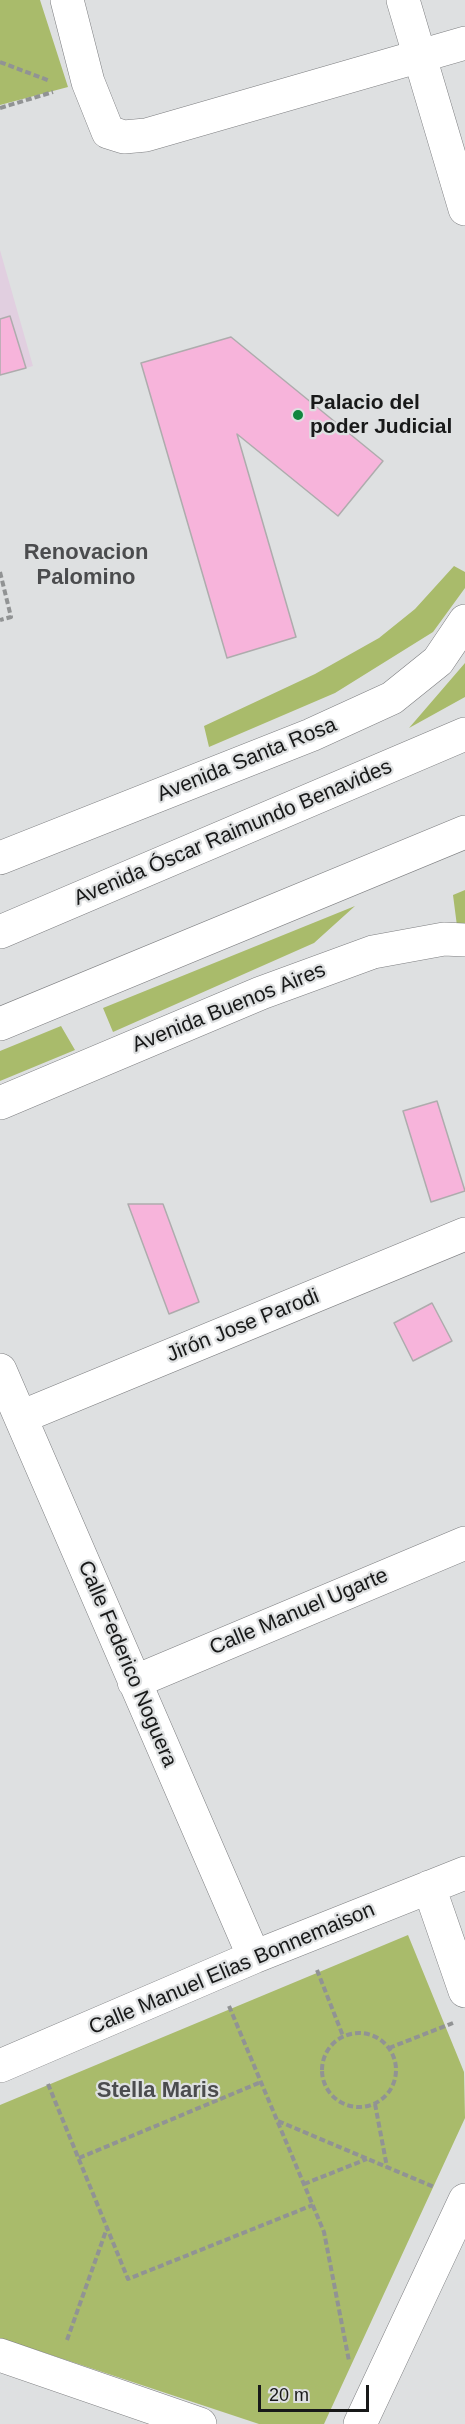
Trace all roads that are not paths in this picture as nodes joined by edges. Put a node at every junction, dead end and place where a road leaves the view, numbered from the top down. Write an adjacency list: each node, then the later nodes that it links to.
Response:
1 (67, 0): 4 (street)
2 (403, 0): 4 (street)
3 (465, 43): 4 (street)
4 (420, 55): 5 (street)
5 (465, 209)
6 (465, 621): 9 (street, Avenida Santa Rosa)
7 (465, 734): 10 (street, Avenida Óscar Raimundo Benavides)
8 (465, 832): 12 (street)
9 (0, 858)
10 (0, 932)
11 (465, 940): 13 (street, Avenida Buenos Aires)
12 (0, 1024)
13 (0, 1103)
14 (465, 1234): 16 (street, Jirón Jose Parodi)
15 (0, 1370): 16 (street, Calle Federico Noguera)
16 (21, 1417): 18 (street, Calle Federico Noguera)
17 (465, 1543): 18 (street, Calle Manuel Ugarte)
18 (134, 1682): 21 (street, Calle Federico Noguera)
19 (465, 1873): 20 (street, Calle Manuel Elias Bonnemaison)
20 (429, 1887): 21 (street, Calle Manuel Elias Bonnemaison); 22 (street)
21 (254, 1957): 23 (street, Calle Manuel Elias Bonnemaison)
22 (465, 1991)
23 (0, 2066)
24 (465, 2200): 27 (street)
25 (0, 2355): 26 (street)
26 (200, 2424)
27 (360, 2424)

